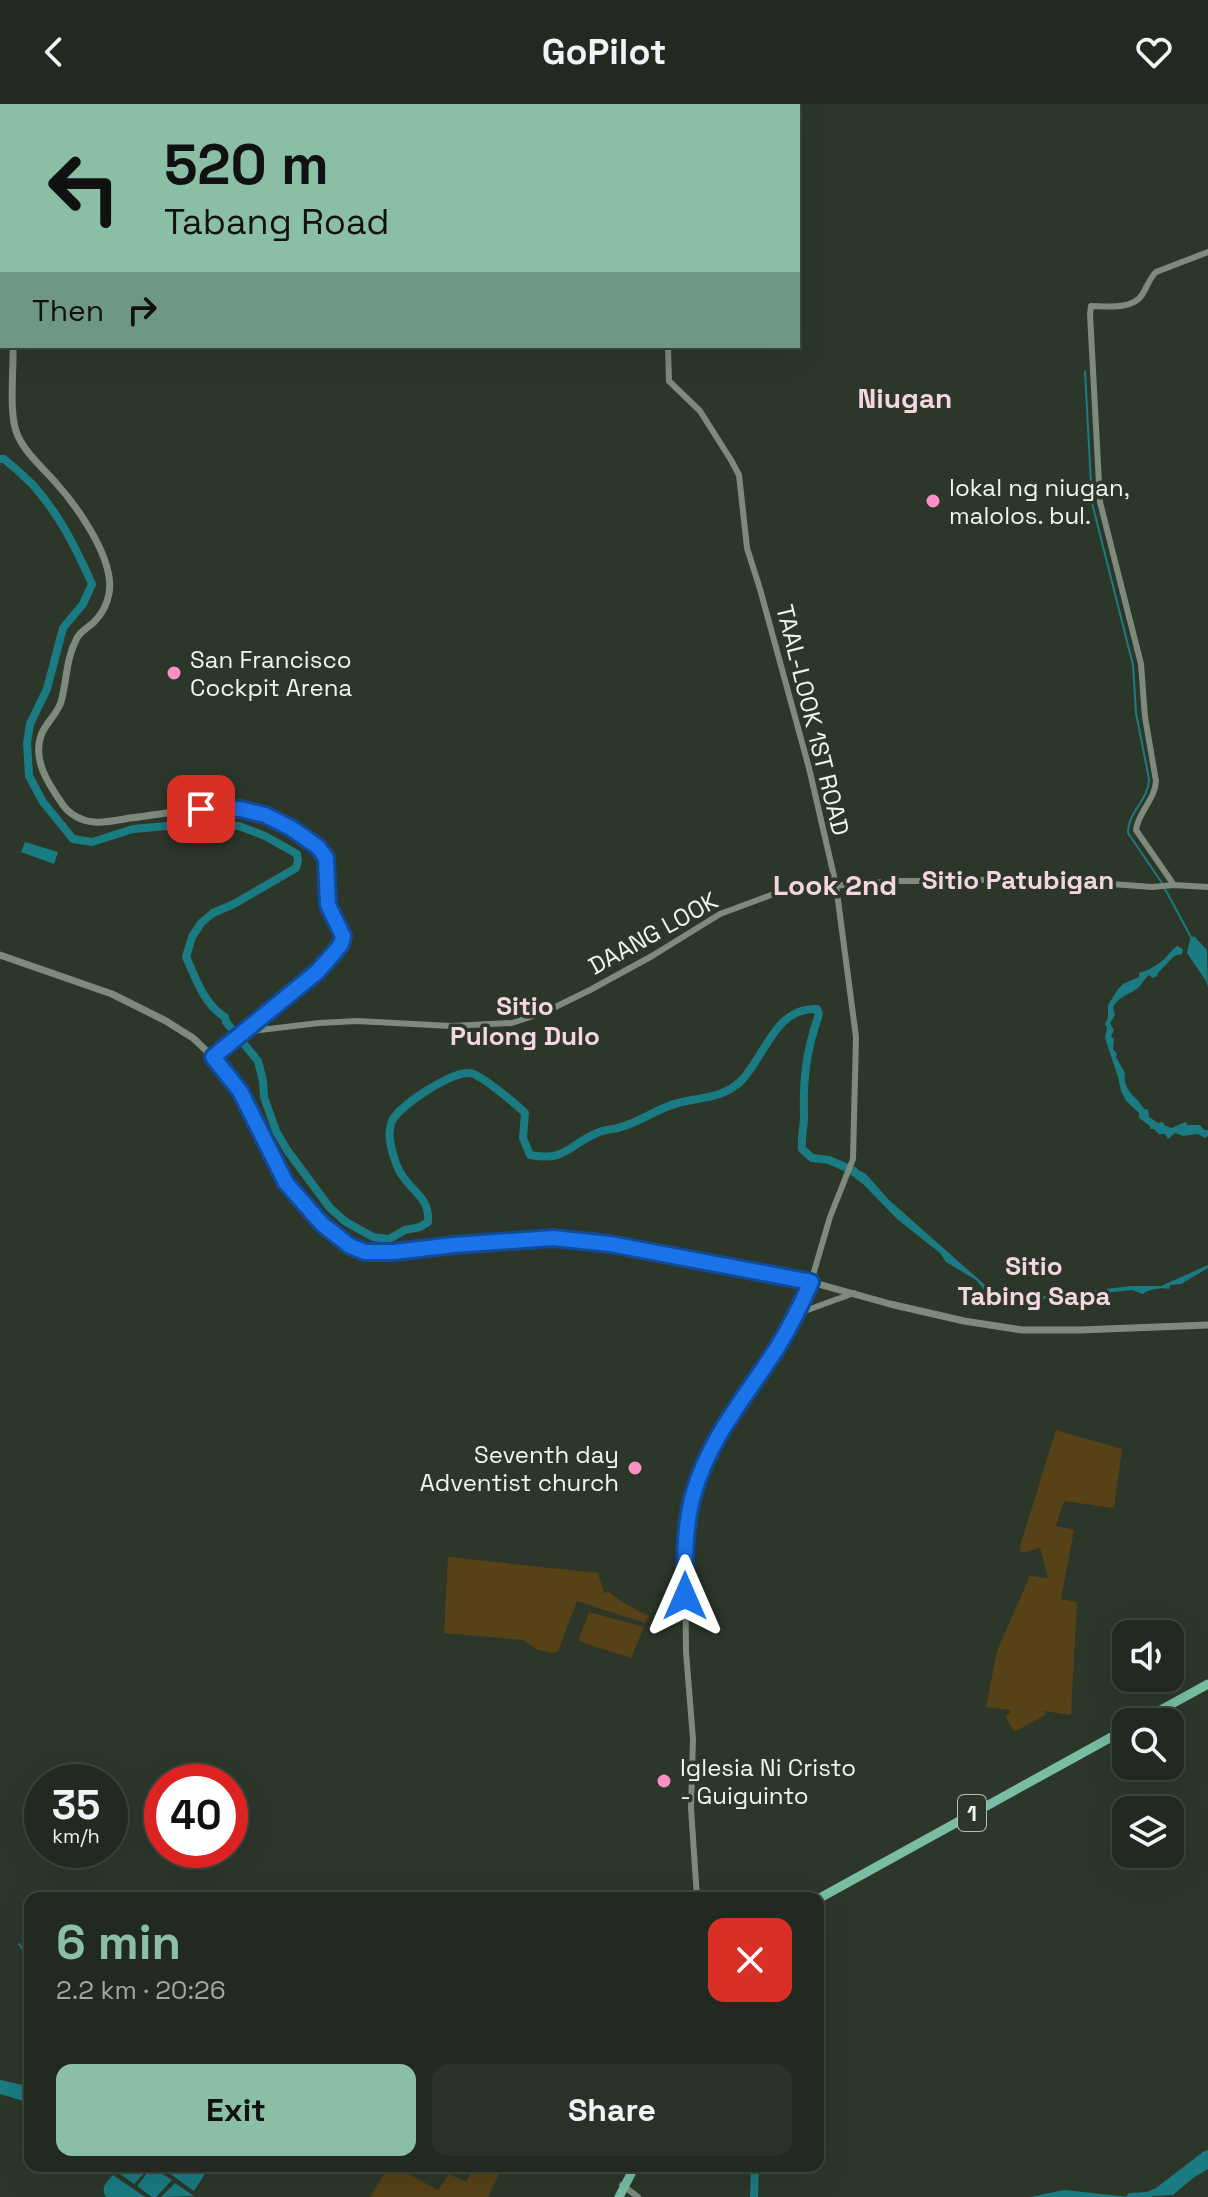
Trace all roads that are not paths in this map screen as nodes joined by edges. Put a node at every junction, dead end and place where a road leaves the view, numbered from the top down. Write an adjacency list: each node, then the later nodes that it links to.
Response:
1 (1208, 252): 5 (street)
2 (13, 348): 8 (main road)
3 (668, 348): 4 (street, TAAL-LOOK 1ST ROAD)
4 (836, 885): 5 (street, DAANG LOOK); 8 (street, DAANG LOOK); 10 (street, TAAL-LOOK 1ST ROAD)
5 (1173, 885): 6 (street)
6 (1208, 887)
7 (0, 955): 9 (main road)
8 (251, 1029): 9 (main road)
9 (213, 1057): 10 (main road)
10 (811, 1282): 11 (main road); 12 (street, TAAL-LOOK 1ST ROAD)
11 (854, 1293): 12 (street); 13 (main road)
12 (798, 1310): 18 (street, TAAL-LOOK 1ST ROAD)
13 (1208, 1325)
14 (1208, 1686): 15 (highway); 16 (highway)
15 (1166, 1708)
16 (1171, 1708)
17 (1112, 1740): 19 (highway, 1)
18 (697, 1892)
19 (824, 1899)
20 (630, 2172): 21 (highway)
21 (623, 2185): 22 (highway); 23 (street)
22 (617, 2197)
23 (638, 2197)

